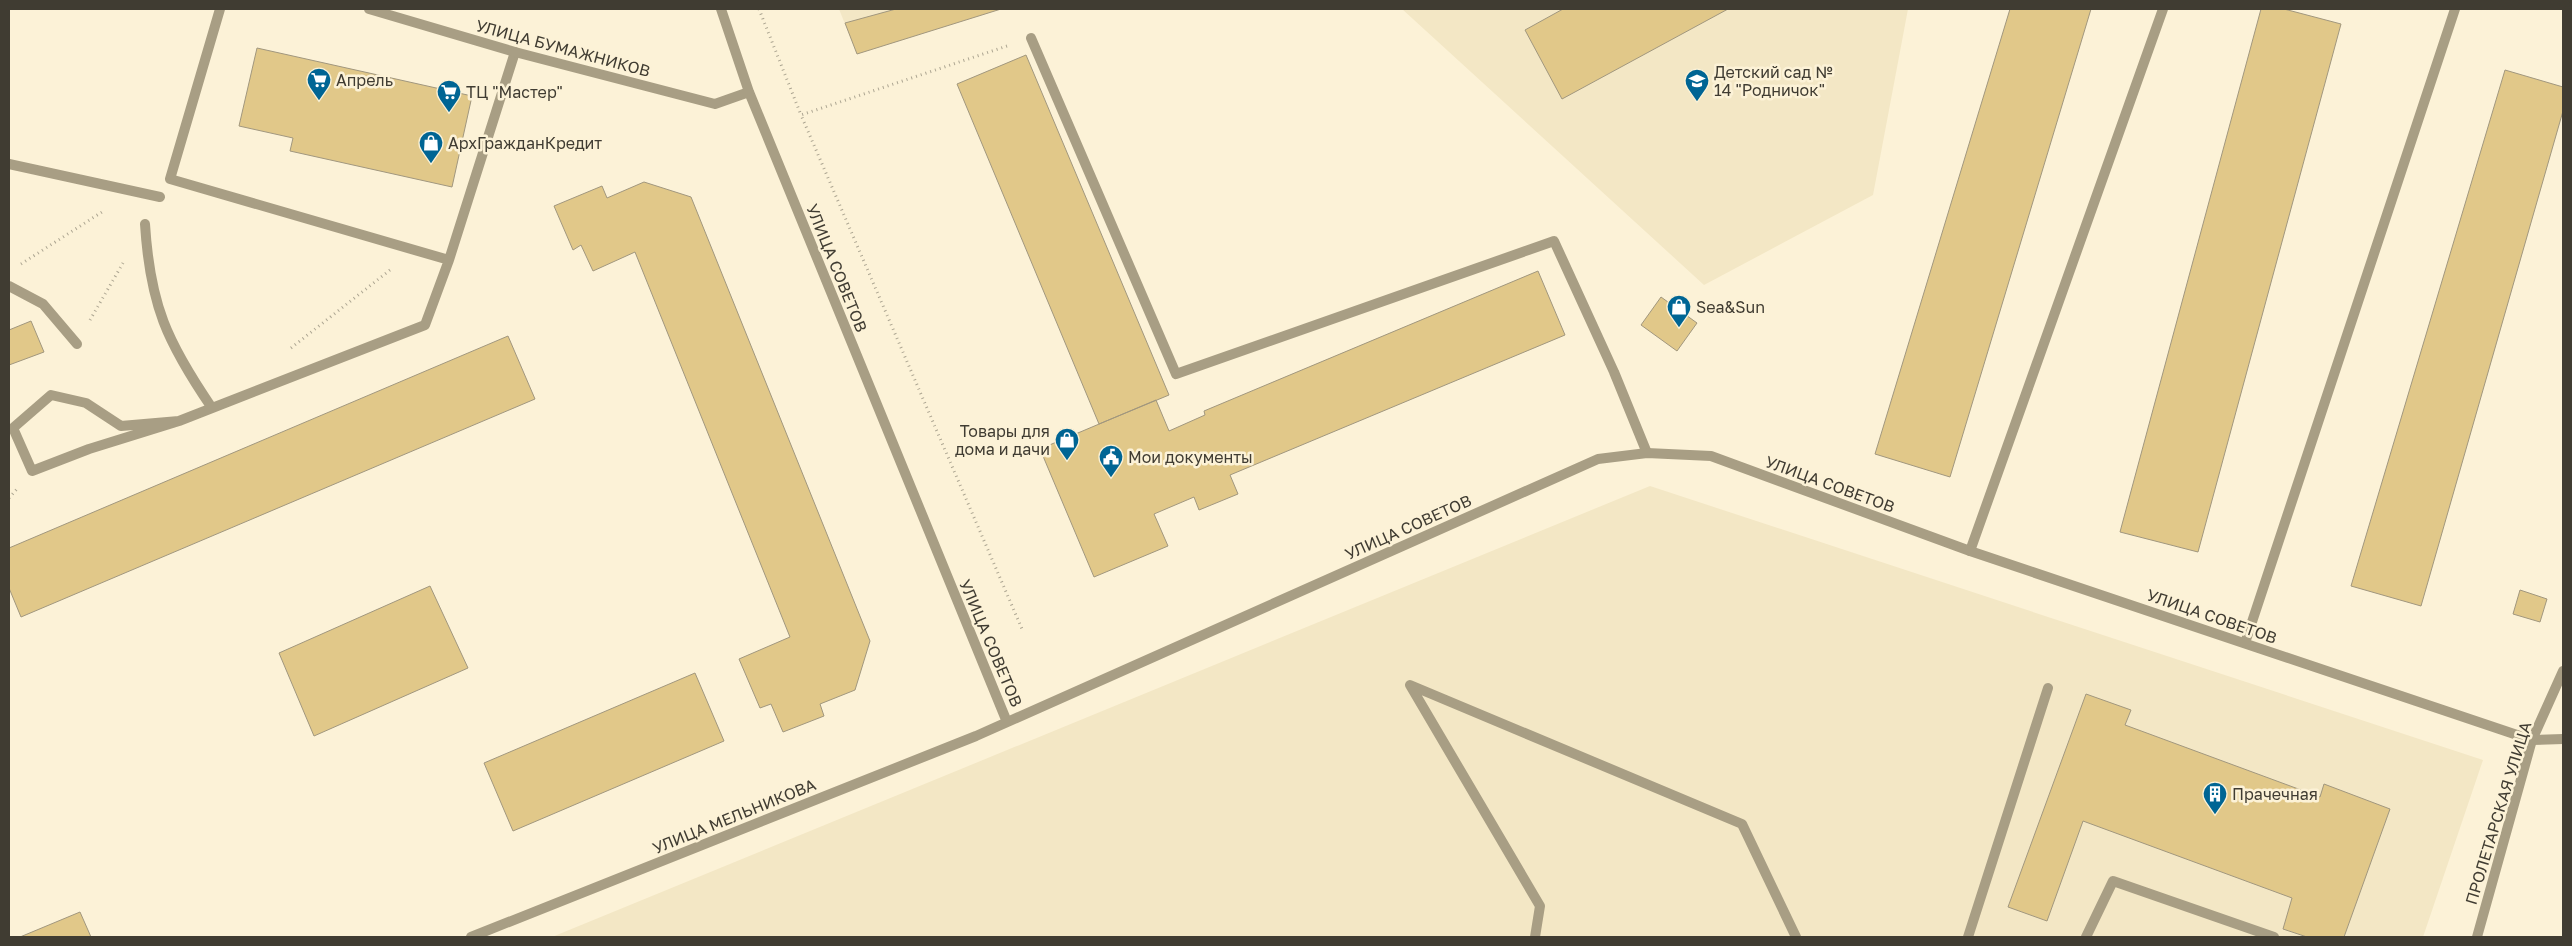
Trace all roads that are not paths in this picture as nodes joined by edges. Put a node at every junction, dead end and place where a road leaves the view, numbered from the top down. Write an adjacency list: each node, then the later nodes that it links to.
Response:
1 (220, 9): 12 (street)
2 (369, 9): 7 (street, УЛИЦА БУМАЖНИКОВ)
3 (722, 9): 8 (street, УЛИЦА СОВЕТОВ)
4 (2163, 9): 19 (street)
5 (2455, 9): 20 (street)
6 (1031, 38): 18 (street)
7 (515, 52): 8 (street, УЛИЦА БУМАЖНИКОВ); 12 (street)
8 (749, 92): 23 (street, УЛИЦА СОВЕТОВ)
9 (9, 164): 10 (street)
10 (160, 197)
11 (145, 224): 15 (street)
12 (449, 260): 15 (street)
13 (9, 286): 14 (street)
14 (77, 344)
15 (212, 408): 16 (street)
16 (179, 421): 17 (street); 17 (street)
17 (11, 429)
18 (1647, 453): 19 (street, УЛИЦА СОВЕТОВ); 23 (street, УЛИЦА СОВЕТОВ)
19 (1970, 551): 20 (street, УЛИЦА СОВЕТОВ)
20 (2245, 643): 25 (street, УЛИЦА СОВЕТОВ)
21 (2563, 671): 25 (street, ПРОЛЕТАРСКАЯ УЛИЦА)
22 (2048, 688): 29 (street)
23 (1008, 722): 26 (street, УЛИЦА МЕЛЬНИКОВА)
24 (2563, 739): 25 (street, УЛИЦА СОВЕТОВ)
25 (2532, 740): 32 (street, ПРОЛЕТАРСКАЯ УЛИЦА)
26 (471, 937)
27 (1535, 937): 28 (street)
28 (1796, 937)
29 (1968, 937)
30 (2086, 937): 31 (street)
31 (2274, 937)
32 (2477, 937)

